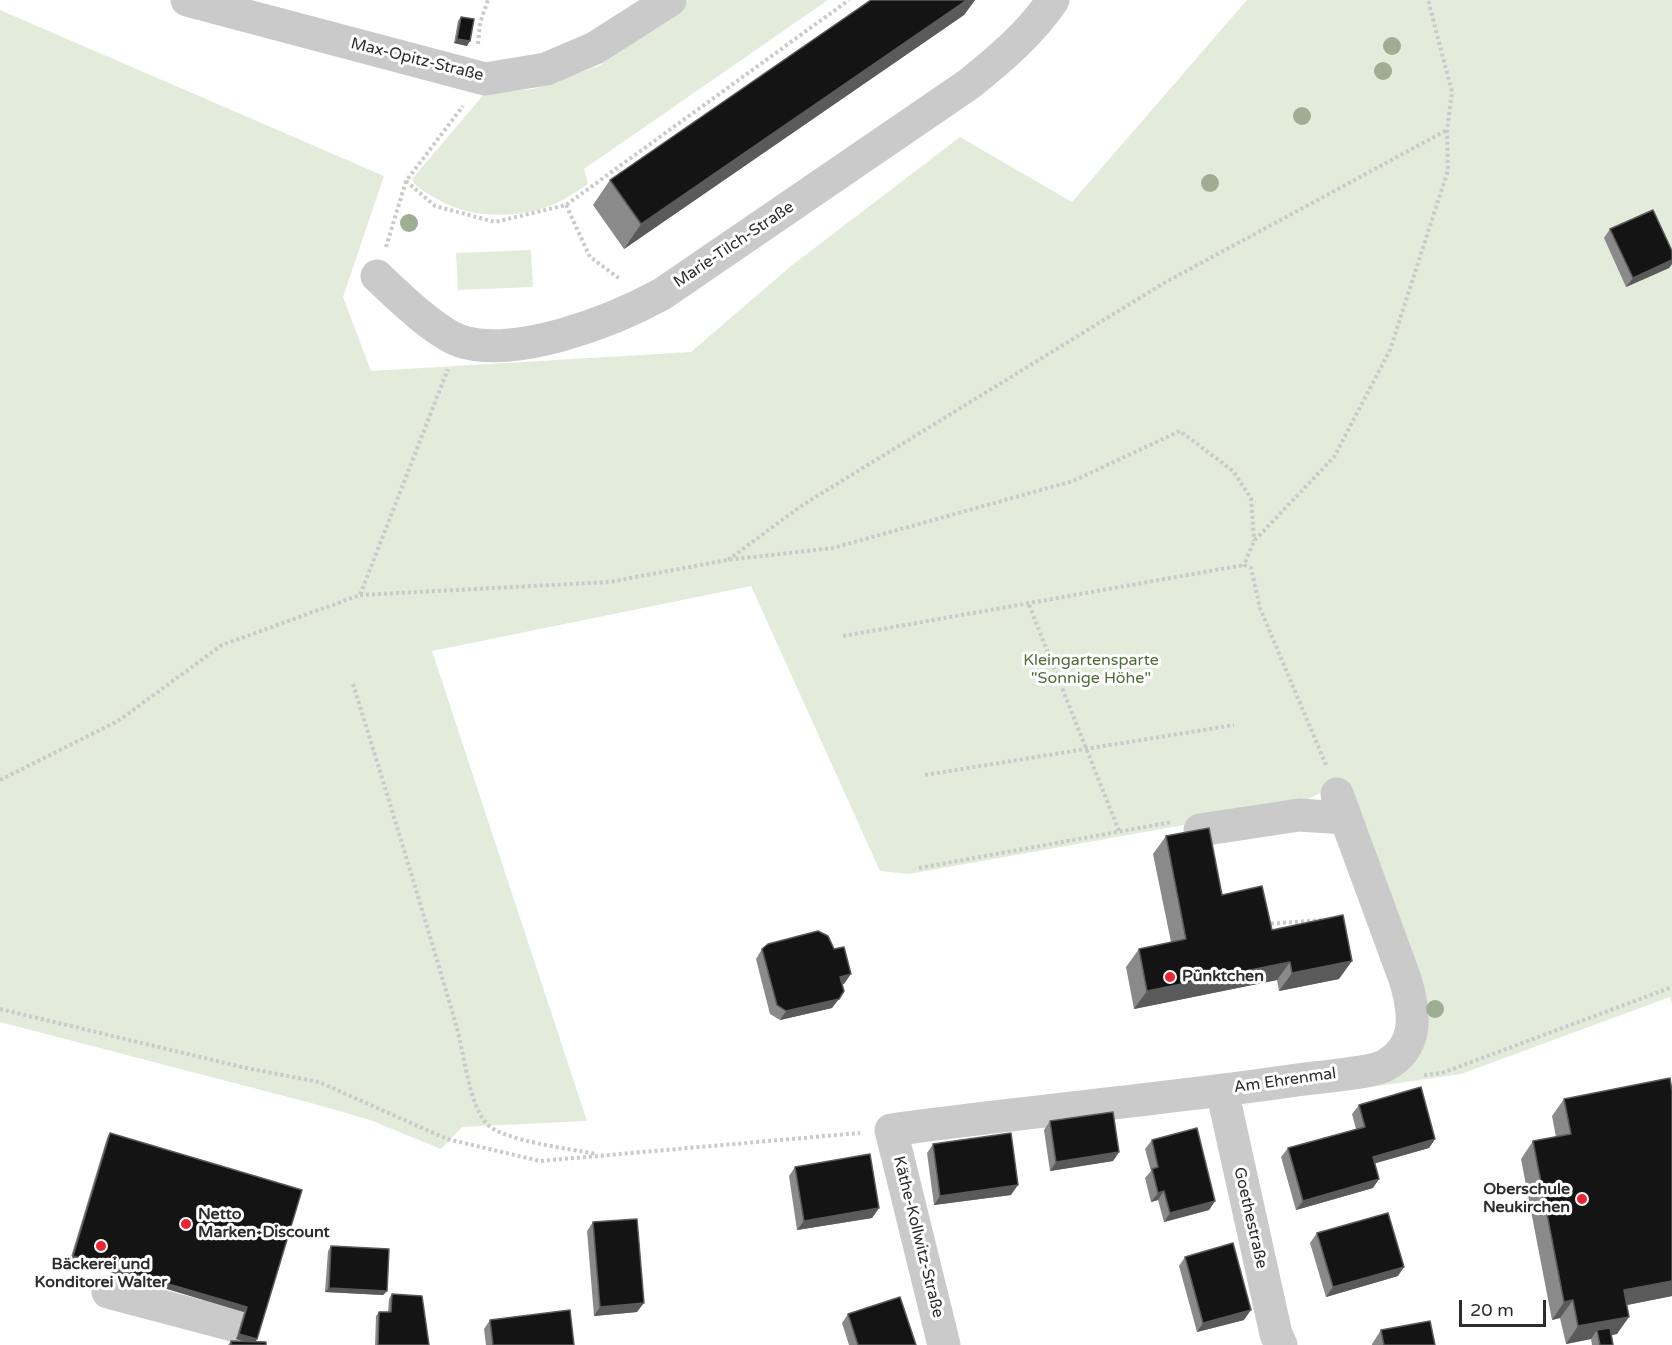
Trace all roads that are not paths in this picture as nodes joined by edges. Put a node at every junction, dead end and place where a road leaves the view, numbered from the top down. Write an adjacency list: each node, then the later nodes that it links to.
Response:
1 (187, 0): 2 (street, Max-Opitz-Straße)
2 (670, 0)
3 (1053, 0): 4 (street, Marie-Tilch-Straße)
4 (377, 276)
5 (1187, 826): 6 (street, Am Ehrenmal)
6 (1222, 1090): 7 (street, Am Ehrenmal); 11 (street, Goethestraße)
7 (891, 1130): 10 (street, Käthe-Kollwitz-Straße)
8 (108, 1292): 9 (street)
9 (233, 1325)
10 (945, 1345)
11 (1281, 1345)

